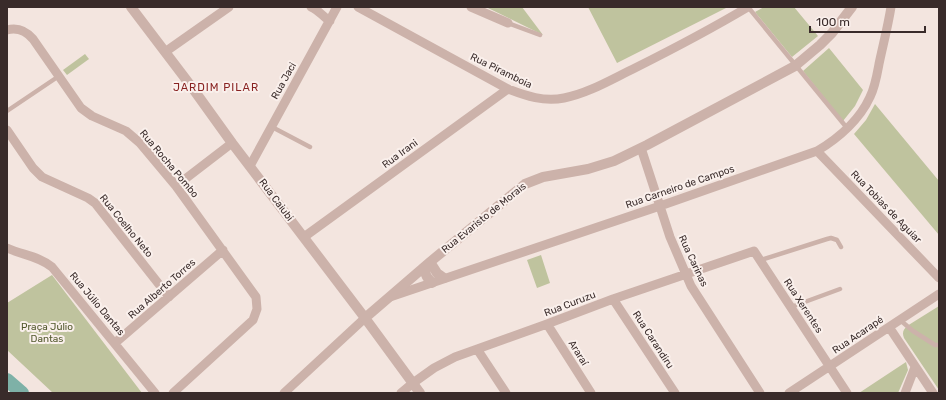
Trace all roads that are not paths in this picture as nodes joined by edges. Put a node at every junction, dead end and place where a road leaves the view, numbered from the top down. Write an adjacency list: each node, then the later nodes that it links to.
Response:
1 (229, 7): 15 (street)
2 (337, 7): 11 (street, Rua Jaci)
3 (358, 7): 10 (street, Rua Piramboia)
4 (471, 7): 12 (street)
5 (748, 7): 16 (lane); 18 (street, Rua Piramboia)
6 (852, 7): 16 (street, Rua Evaristo de Morais)
7 (891, 7): 21 (street, Rua Carneiro de Campos)
8 (133, 8): 15 (street, Rua Caiubi)
9 (316, 8): 11 (street)
10 (373, 11): 18 (street, Rua Piramboia)
11 (330, 21): 20 (street, Rua Jaci)
12 (508, 23): 14 (lane)
13 (7, 30): 17 (street, Rua Rocha Pombo)
14 (540, 35)
15 (165, 52): 23 (street, Rua Caiubi)
16 (795, 66): 21 (lane); 25 (street, Rua Evaristo de Morais)
17 (59, 76): 19 (lane); 28 (street, Rua Rocha Pombo)
18 (508, 88): 30 (street, Rua Irani)
19 (7, 111)
20 (272, 126): 24 (lane); 27 (street, Rua Jaci)
21 (847, 128): 26 (street, Rua Carneiro de Campos)
22 (7, 130): 43 (street, Rua Coelho Neto)
23 (232, 143): 27 (street, Rua Caiubi); 28 (street)
24 (310, 148)
25 (641, 148): 29 (street, Rua Carinas); 36 (street, Rua Evaristo de Morais)
26 (817, 151): 29 (street, Rua Carneiro de Campos); 39 (street, Rua Tobias de Aguiar)
27 (250, 166): 30 (street, Rua Caiubi)
28 (176, 186): 33 (street, Rua Rocha Pombo)
29 (660, 206): 37 (street, Rua Carinas); 38 (street, Rua Carneiro de Campos)
30 (304, 237): 47 (street, Rua Caiubi)
31 (841, 247): 35 (lane)
32 (7, 248): 51 (street, Rua Júlio Dantas)
33 (223, 250): 43 (street, Rua Alberto Torres); 58 (street, Rua Rocha Pombo)
34 (754, 251): 35 (street, Rua Xerentes); 37 (street, Rua Curuzu)
35 (761, 260): 46 (street, Rua Xerentes)
36 (427, 265): 38 (street); 40 (street); 44 (street, Rua Evaristo de Morais)
37 (686, 273): 45 (street, Rua Curuzu); 65 (street, Rua Carinas)
38 (444, 278): 40 (street, Rua Carneiro de Campos)
39 (939, 278)
40 (432, 283): 44 (street, Rua Carneiro de Campos)
41 (840, 289): 46 (lane)
42 (939, 294): 48 (street, Rua Acarapé)
43 (169, 297): 51 (street, Rua Alberto Torres)
44 (389, 298): 47 (street, Rua Evaristo de Morais)
45 (613, 299): 49 (street, Rua Curuzu); 64 (street, Rua Carandiru)
46 (791, 307): 54 (street, Rua Xerentes)
47 (365, 318): 56 (street, Rua Caiubi); 59 (street, Rua Evaristo de Morais)
48 (900, 320): 50 (street, Rua Acarapé); 52 (lane)
49 (547, 324): 53 (street, Rua Curuzu); 63 (street, Araraí)
50 (889, 327): 54 (street, Rua Acarapé); 55 (street)
51 (115, 343): 57 (street, Rua Júlio Dantas)
52 (939, 345)
53 (477, 349): 56 (street, Rua Curuzu); 62 (street)
54 (830, 367): 66 (street, Rua Acarapé); 67 (street, Rua Xerentes)
55 (915, 367): 68 (street); 69 (street)
56 (413, 382): 60 (street, Rua Curuzu); 61 (street, Rua Caiubi)
57 (155, 393)
58 (172, 393)
59 (284, 393)
60 (401, 393)
61 (420, 393)
62 (506, 393)
63 (590, 393)
64 (675, 393)
65 (760, 393)
66 (788, 393)
67 (847, 393)
68 (905, 393)
69 (933, 393)

